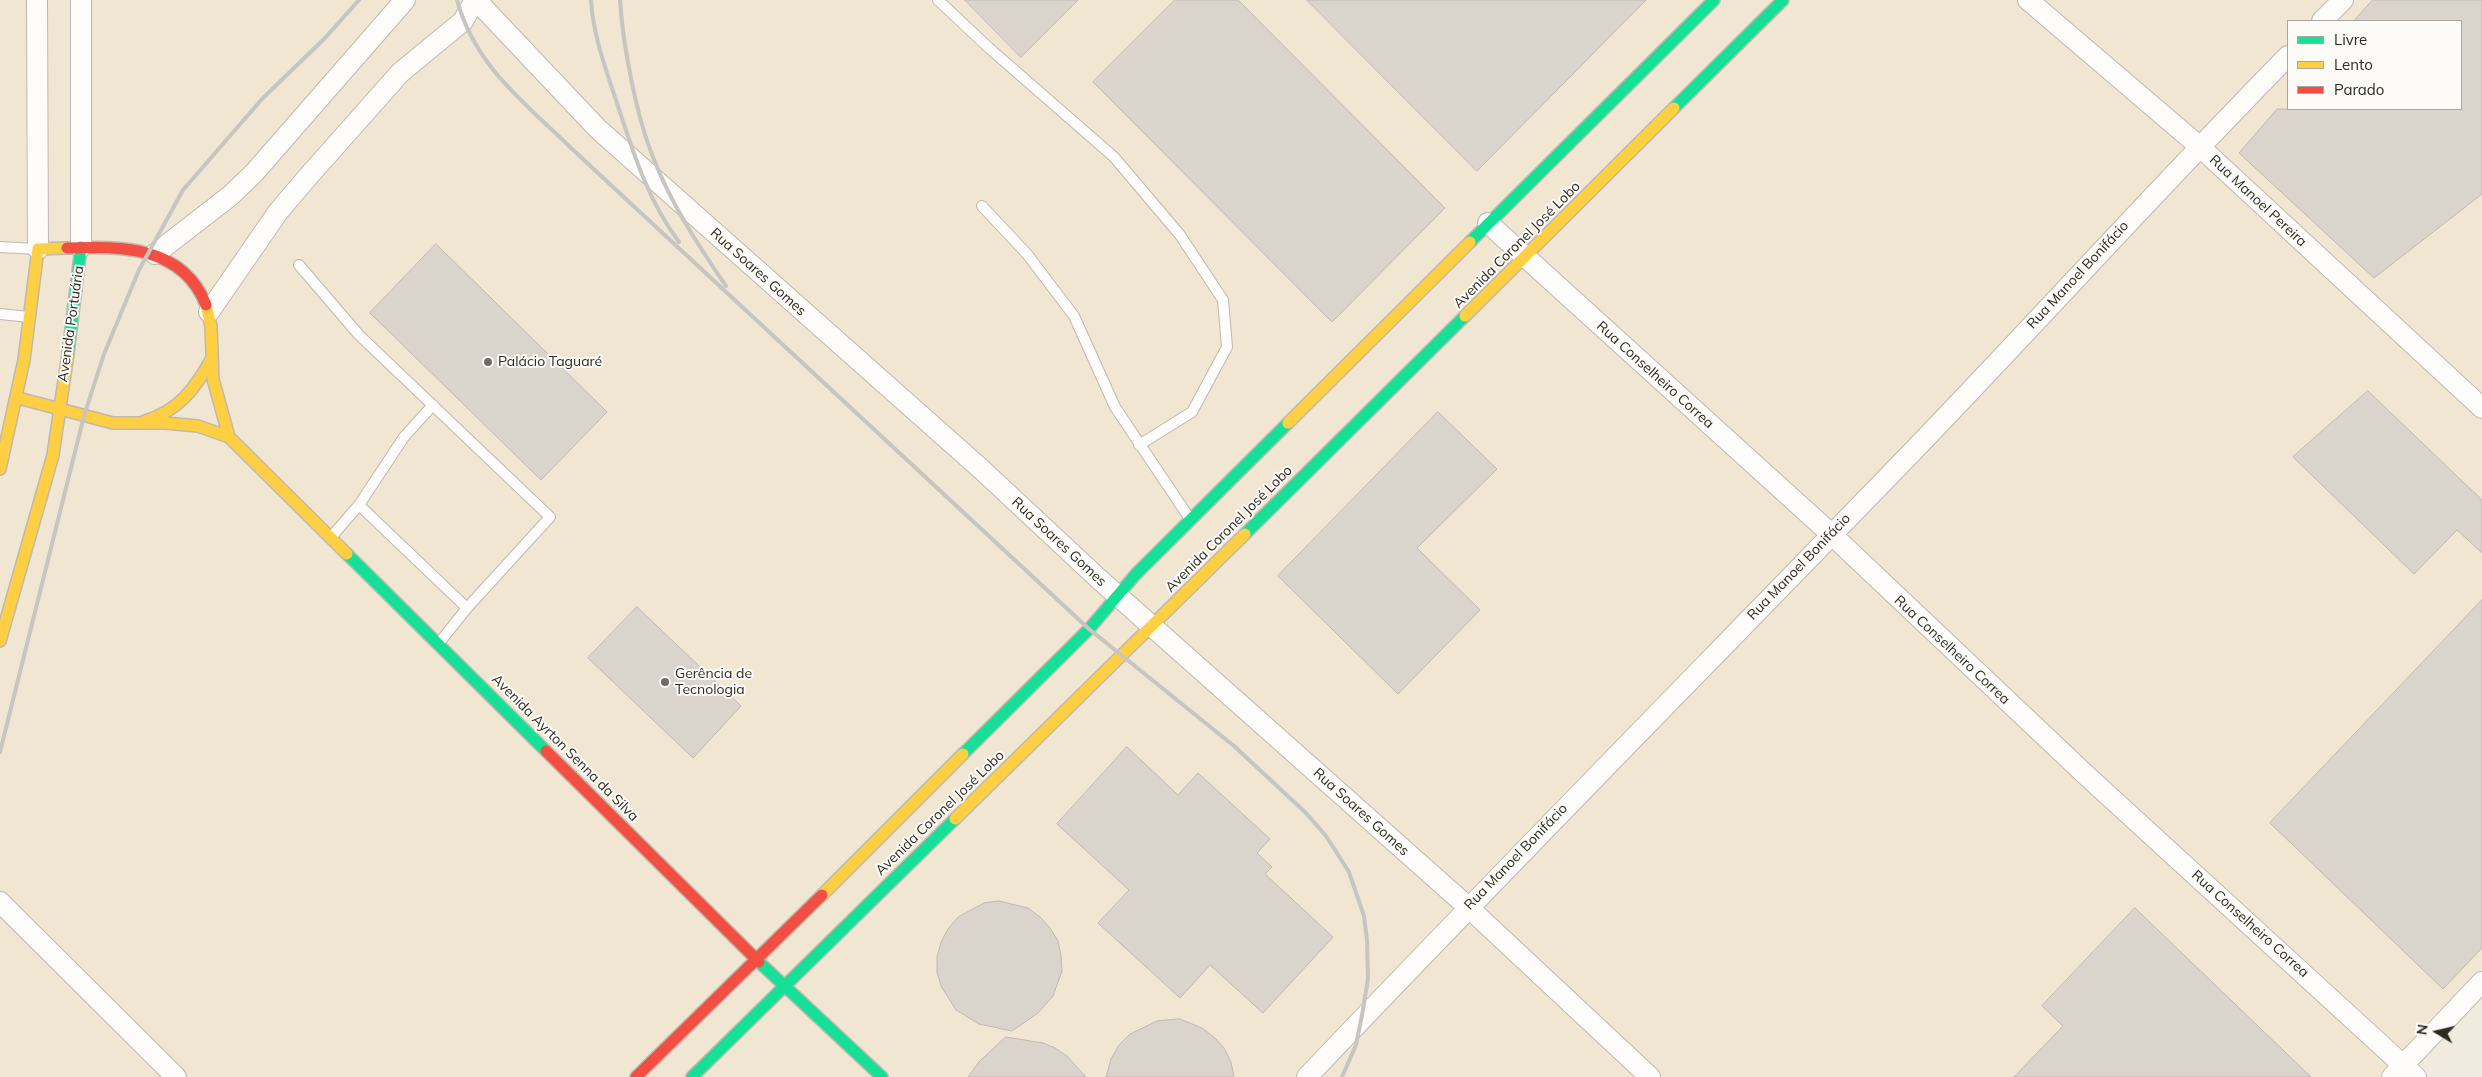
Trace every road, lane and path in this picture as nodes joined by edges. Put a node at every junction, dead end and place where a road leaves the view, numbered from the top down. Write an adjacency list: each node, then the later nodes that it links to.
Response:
1 (37, 0): 17 (street)
2 (81, 0): 16 (street, Avenida Portuária)
3 (405, 0): 18 (street)
4 (476, 0): 21 (street); 37 (street, Rua Soares Gomes)
5 (938, 0): 31 (lane)
6 (1714, 0): 14 (street, Avenida Coronel José Lobo)
7 (1783, 0): 19 (street, Avenida Coronel José Lobo)
8 (2028, 0): 12 (street, Rua Manoel Pereira)
9 (2343, 0): 10 (street)
10 (2323, 20)
11 (2287, 57): 12 (street, Rua Manoel Bonifácio)
12 (2199, 146): 27 (street, Rua Manoel Pereira); 35 (street, Rua Manoel Bonifácio)
13 (982, 206): 31 (lane)
14 (1488, 223): 19 (street, Rua Conselheiro Correa); 34 (street, Avenida Coronel José Lobo)
15 (0, 247): 17 (lane)
16 (80, 248): 17 (street); 18 (street); 28 (street, Avenida Portuária)
17 (38, 249): 23 (street)
18 (155, 254): 21 (street)
19 (1524, 258): 35 (street, Rua Conselheiro Correa); 39 (street, Avenida Coronel José Lobo)
20 (299, 265): 26 (lane)
21 (209, 312): 24 (street)
22 (0, 314): 23 (lane)
23 (32, 317): 25 (street)
24 (211, 360): 29 (street); 30 (street)
25 (18, 398): 28 (street, Avenida Ayrton Senna da Silva); 32 (street)
26 (433, 406): 33 (lane); 38 (lane)
27 (2482, 408)
28 (59, 409): 29 (street, Avenida Ayrton Senna da Silva); 40 (street, Avenida Portuária)
29 (132, 423): 30 (street, Avenida Ayrton Senna da Silva)
30 (229, 437): 36 (street, Avenida Ayrton Senna da Silva)
31 (1139, 445): 34 (lane)
32 (0, 469)
33 (359, 505): 36 (lane); 38 (lane)
34 (1190, 519): 37 (street, Avenida Coronel José Lobo)
35 (1831, 534): 43 (street, Rua Manoel Bonifácio); 47 (street, Rua Conselheiro Correa)
36 (330, 539): 41 (street, Avenida Ayrton Senna da Silva)
37 (1117, 595): 39 (street, Rua Soares Gomes); 44 (street, Avenida Coronel José Lobo)
38 (467, 608): 41 (lane)
39 (1152, 626): 43 (street, Rua Soares Gomes); 46 (street, Avenida Coronel José Lobo)
40 (0, 641)
41 (438, 644): 44 (street, Avenida Ayrton Senna da Silva)
42 (0, 902): 48 (street)
43 (1468, 907): 52 (street, Rua Manoel Bonifácio); 53 (street, Rua Soares Gomes)
44 (757, 960): 46 (street, Avenida Ayrton Senna da Silva); 49 (street, Avenida Coronel José Lobo)
45 (2482, 982): 47 (street)
46 (785, 986): 50 (street, Avenida Coronel José Lobo); 51 (street, Avenida Ayrton Senna da Silva)
47 (2404, 1073)
48 (176, 1077)
49 (636, 1077)
50 (692, 1077)
51 (882, 1077)
52 (1307, 1077)
53 (1650, 1077)

